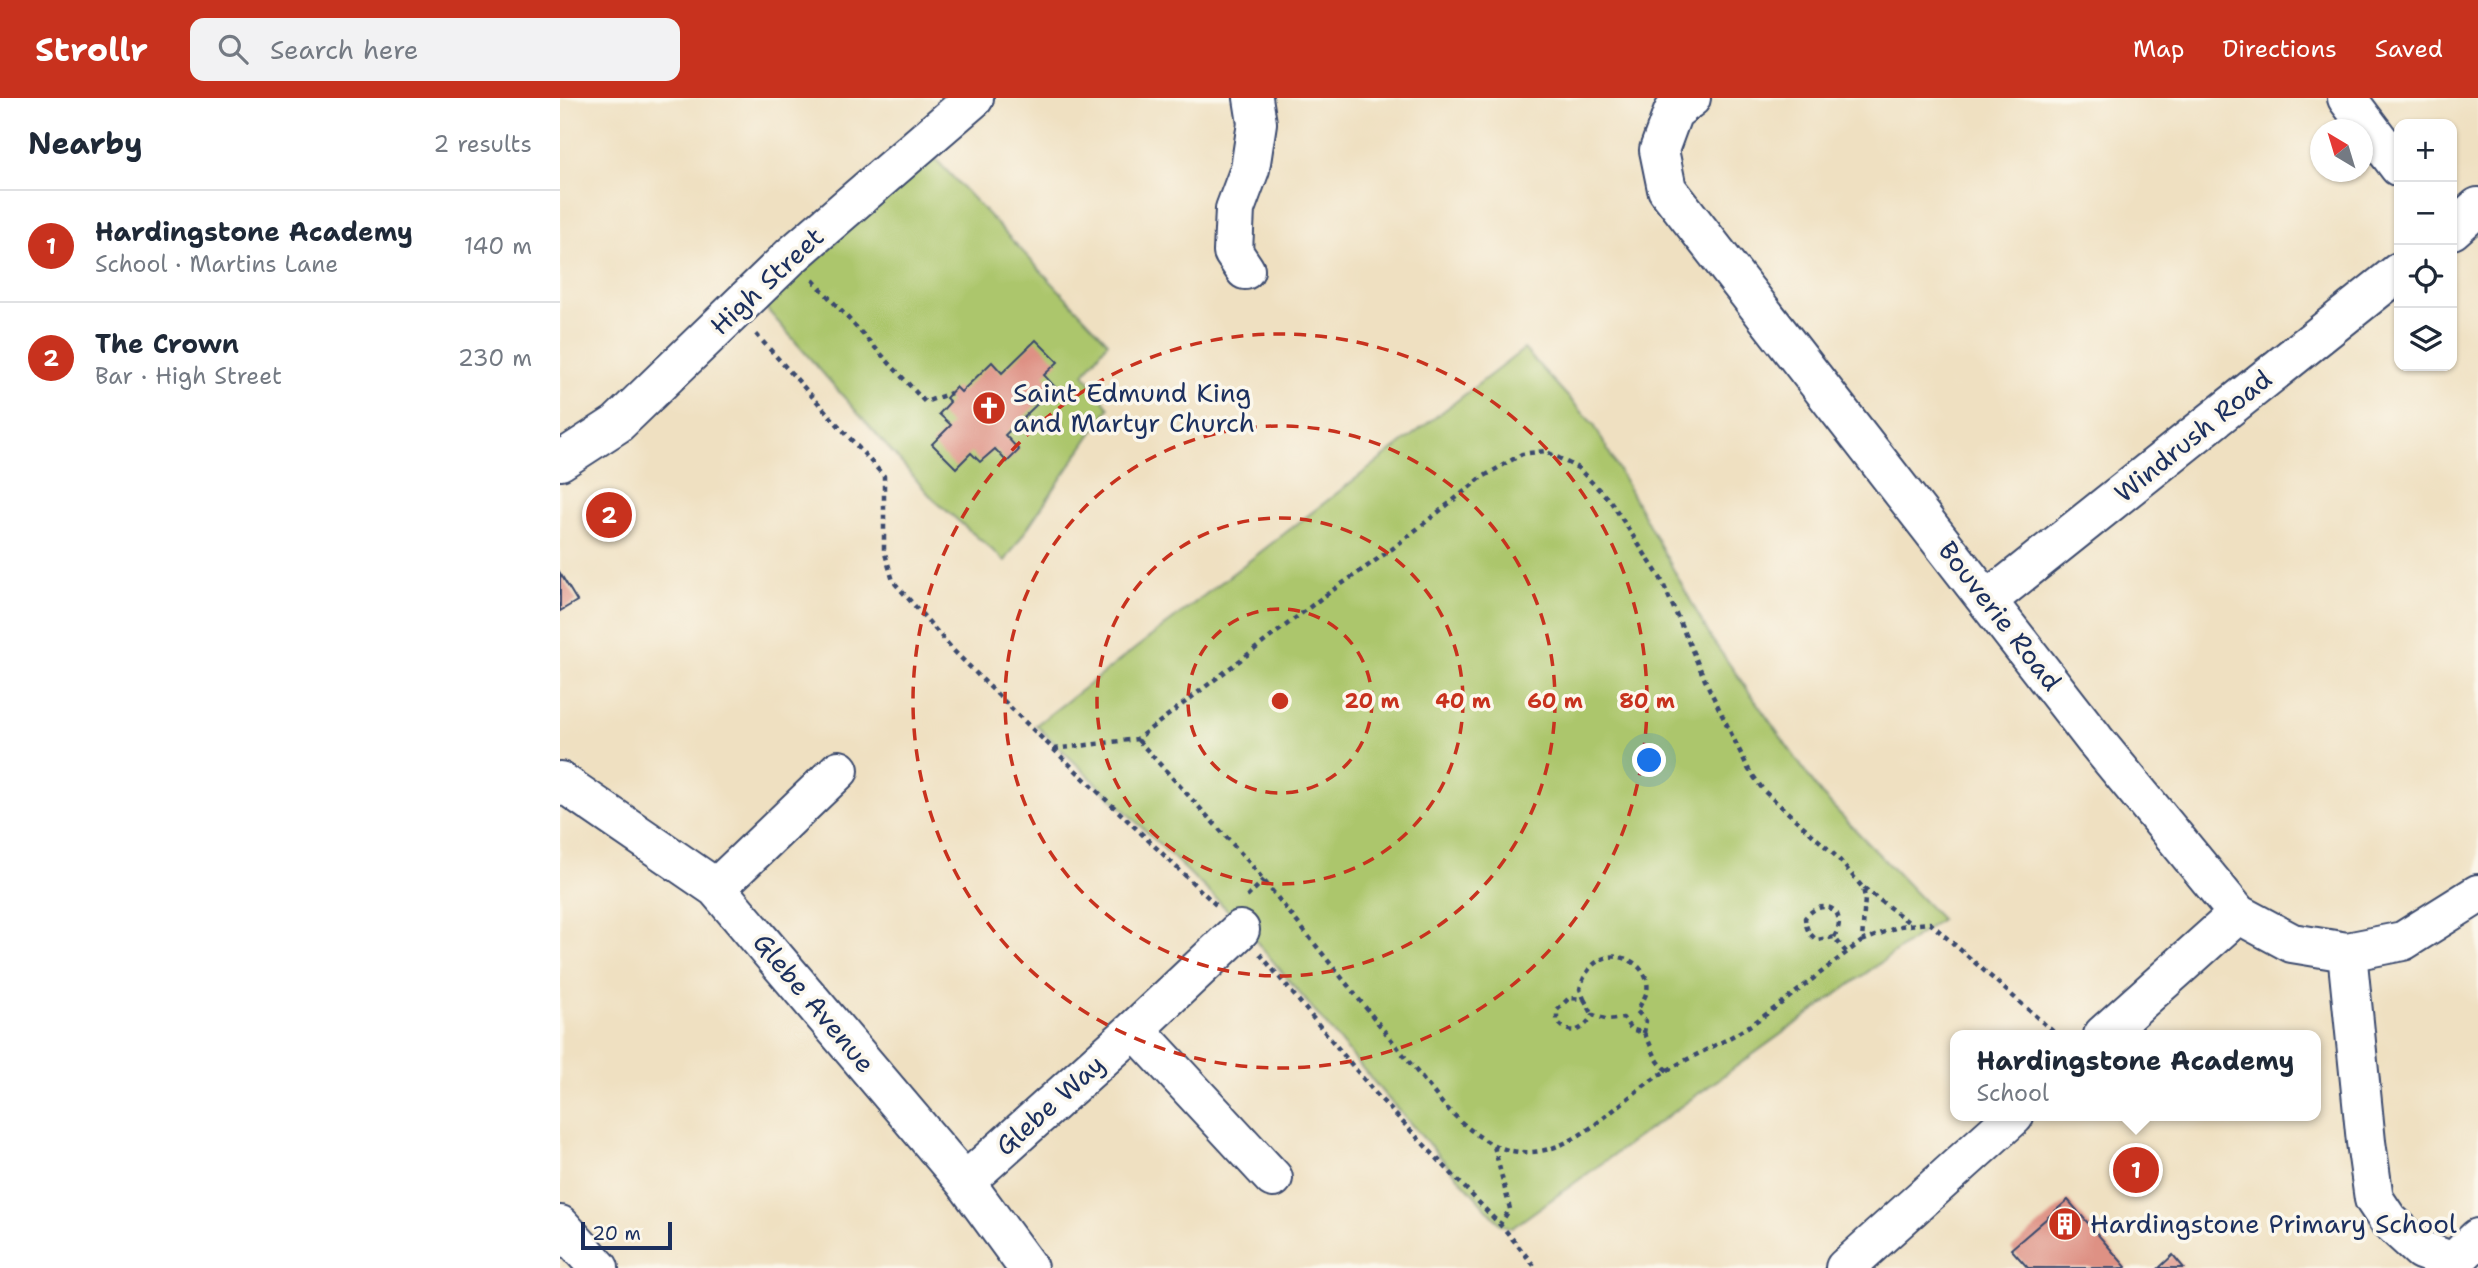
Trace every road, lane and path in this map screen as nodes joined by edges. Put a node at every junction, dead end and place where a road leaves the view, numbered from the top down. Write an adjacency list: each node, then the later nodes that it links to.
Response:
1 (974, 98): 8 (street, High Street)
2 (1253, 98): 9 (street)
3 (1691, 98): 14 (street, Bouverie Road)
4 (2347, 98): 5 (street)
5 (2394, 160)
6 (2478, 207): 7 (street)
7 (2457, 226)
8 (792, 256): 11 (street, High Street); 12 (path)
9 (1245, 270)
10 (2394, 276): 14 (street, Windrush Road)
11 (734, 310): 13 (street, High Street); 16 (path)
12 (951, 393)
13 (560, 461)
14 (1988, 600): 22 (street, Bouverie Road)
15 (1137, 739): 16 (path); 20 (path); 39 (path)
16 (1054, 750): 24 (path)
17 (839, 769): 19 (street)
18 (560, 781): 19 (street, Glebe Avenue)
19 (716, 888): 41 (street, Glebe Avenue)
20 (1863, 888): 23 (path); 26 (path)
21 (2478, 894): 27 (street, Bouverie Road)
22 (2238, 914): 27 (street, Bouverie Road); 35 (street)
23 (1911, 924): 26 (path); 34 (path)
24 (1240, 930): 33 (street, Glebe Way); 42 (path)
25 (1834, 937): 25 (path); 28 (path)
26 (1862, 941): 28 (path)
27 (2347, 952): 44 (street)
28 (1846, 953): 37 (path)
29 (1584, 999): 30 (path); 31 (path); 31 (path)
30 (1637, 1012): 32 (path); 36 (path)
31 (1593, 1015): 32 (path)
32 (1623, 1018): 36 (path)
33 (1135, 1029): 40 (street); 41 (street, Glebe Way)
34 (2051, 1030)
35 (2109, 1030)
36 (1644, 1032): 37 (path)
37 (1668, 1071): 39 (path)
38 (2008, 1121): 48 (street)
39 (1493, 1145): 42 (path)
40 (1273, 1178)
41 (965, 1182): 46 (street, Glebe Avenue)
42 (1500, 1224): 47 (path)
43 (560, 1225): 45 (street)
44 (2478, 1238)
45 (599, 1268)
46 (1028, 1268)
47 (1536, 1268)
48 (1845, 1268)

